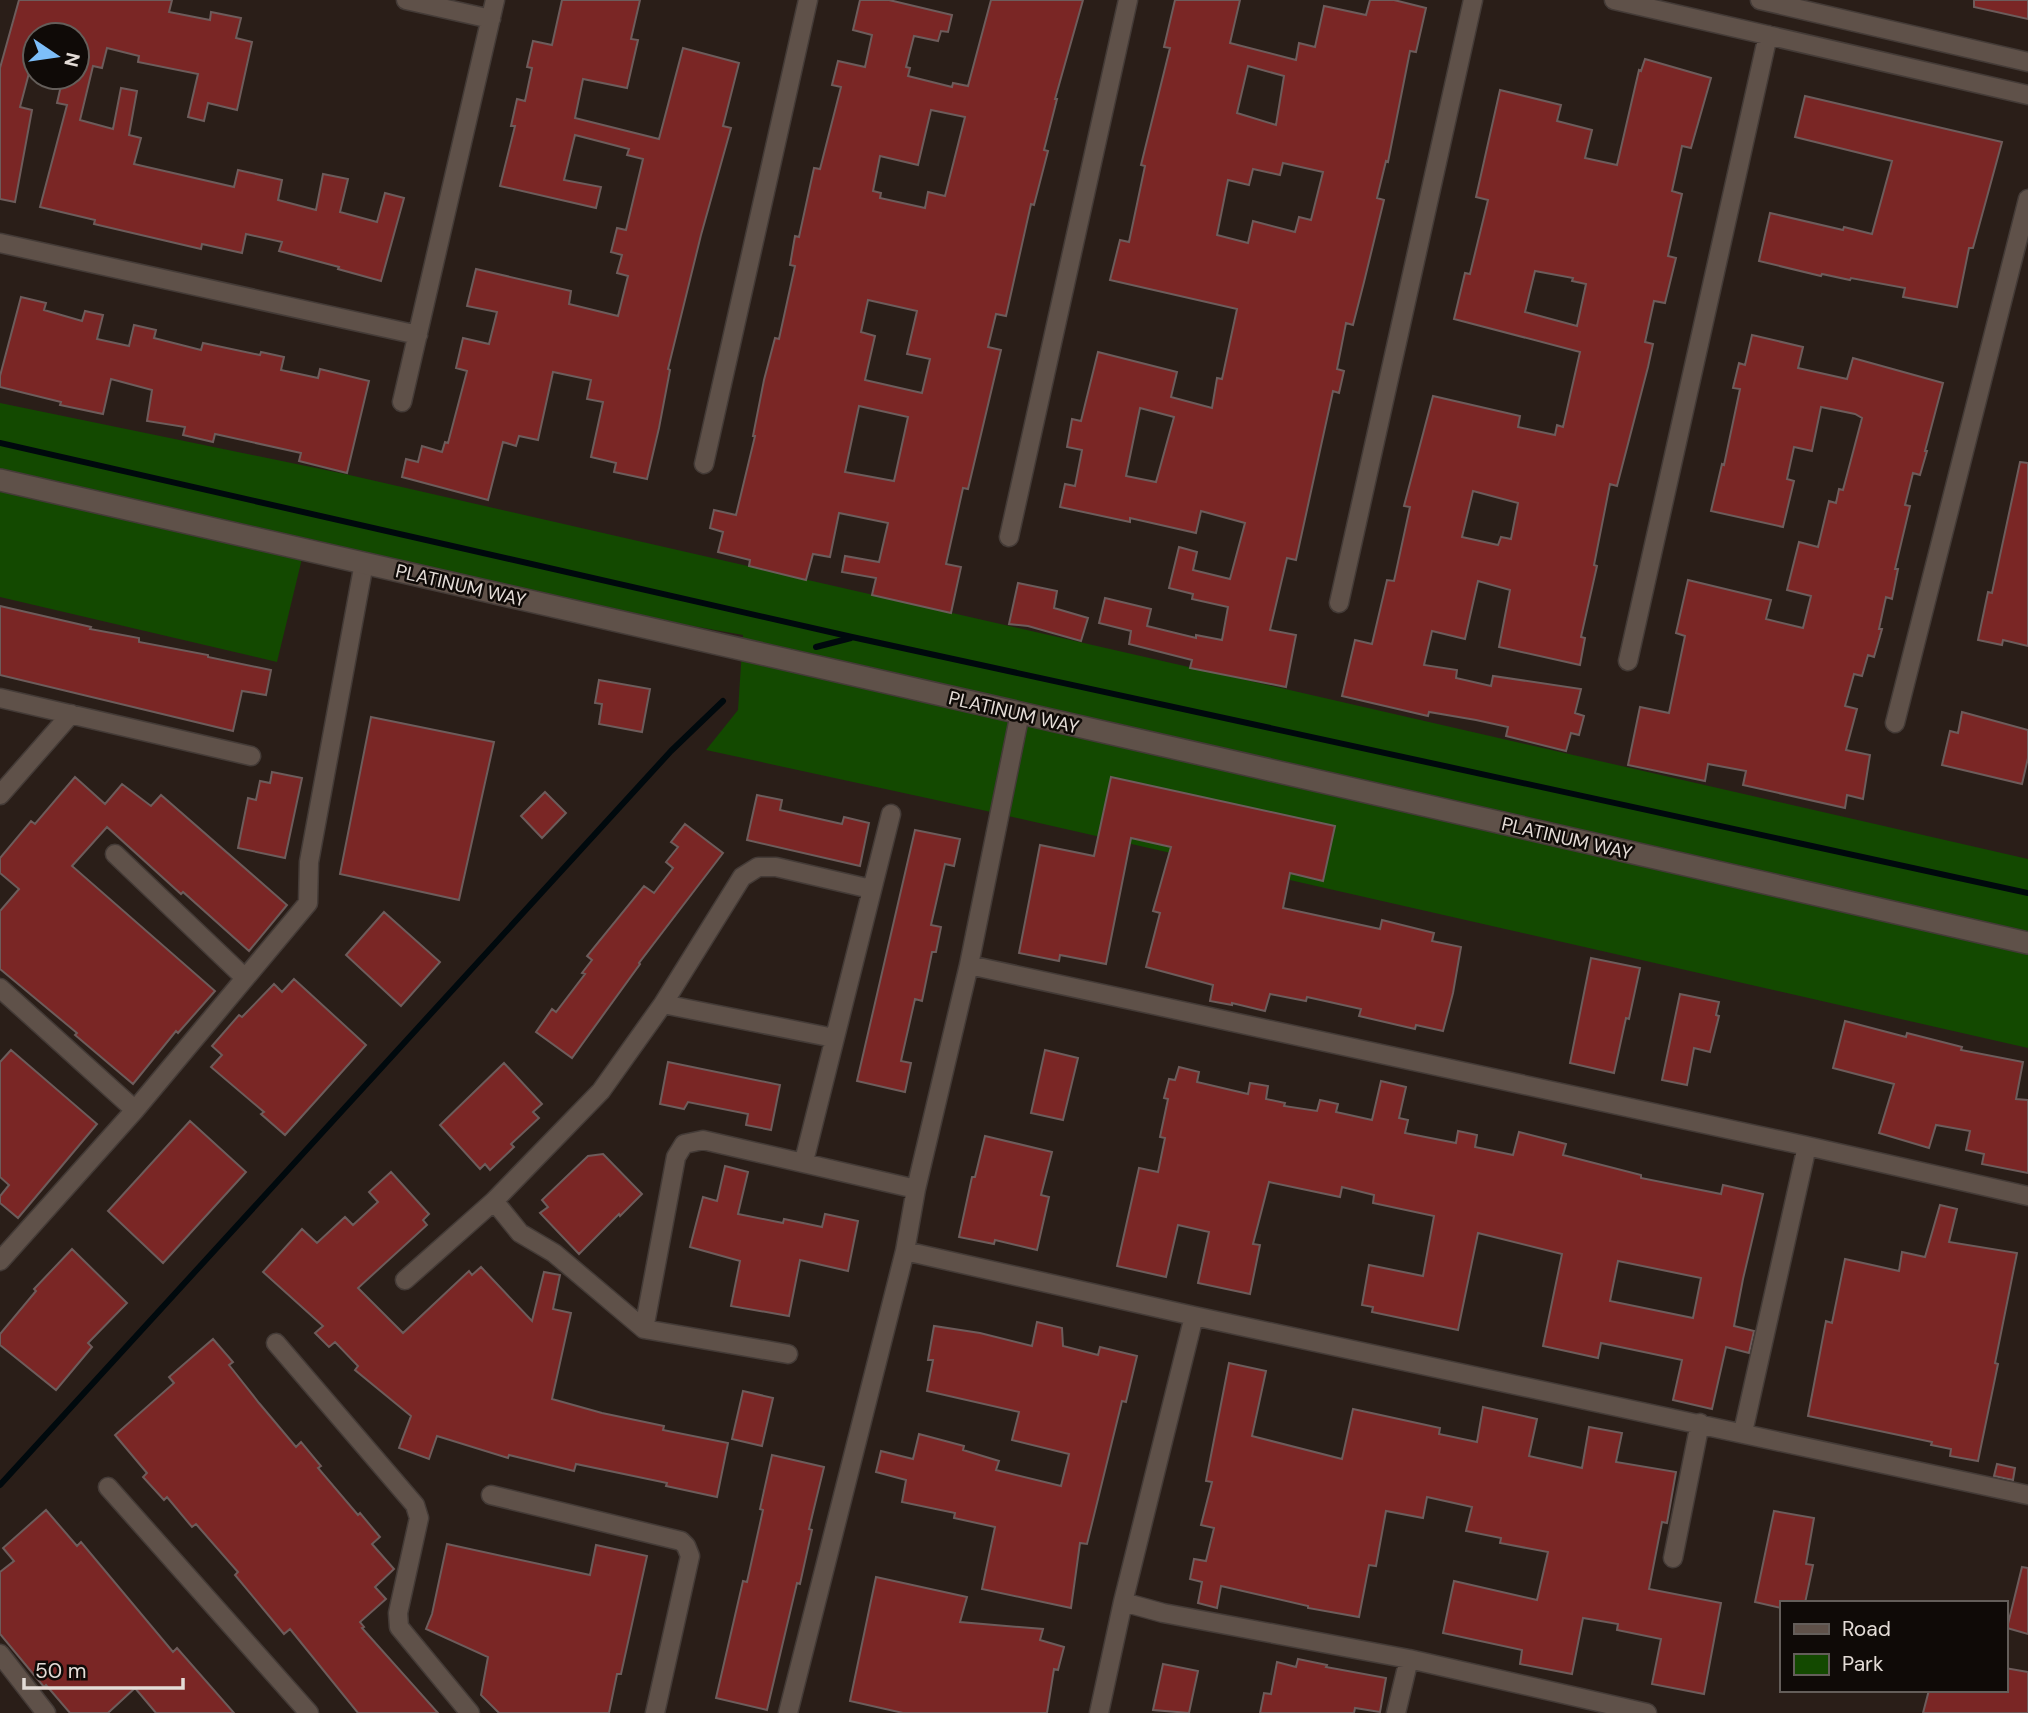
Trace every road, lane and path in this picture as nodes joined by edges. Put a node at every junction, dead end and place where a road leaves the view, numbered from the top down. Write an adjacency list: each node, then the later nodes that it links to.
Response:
1 (406, 0): 9 (street)
2 (495, 0): 9 (street)
3 (808, 0): 17 (street)
4 (1128, 0): 19 (street)
5 (1473, 0): 21 (street)
6 (1614, 0): 10 (street)
7 (1760, 0): 8 (street)
8 (1810, 6): 11 (street)
9 (491, 19): 15 (street)
10 (1768, 36): 12 (street); 22 (street)
11 (2028, 62)
12 (2028, 95)
13 (2028, 199): 26 (street)
14 (0, 243): 15 (street)
15 (418, 335): 16 (street)
16 (402, 402)
17 (704, 464)
18 (0, 480): 20 (street, PLATINUM WAY)
19 (1009, 537)
20 (364, 563): 24 (street, PLATINUM WAY); 34 (street)
21 (1339, 603)
22 (1628, 661)
23 (0, 698): 25 (street)
24 (1020, 713): 32 (street, PLATINUM WAY); 33 (street)
25 (71, 715): 27 (street); 28 (street)
26 (1895, 723)
27 (251, 756)
28 (0, 795)
29 (891, 814): 31 (street)
30 (115, 853): 34 (street)
31 (871, 889): 36 (street); 37 (street)
32 (2028, 943)
33 (969, 965): 39 (street); 41 (street)
34 (244, 977): 38 (street)
35 (0, 988): 38 (street)
36 (663, 1004): 37 (street); 43 (street)
37 (834, 1038): 40 (street)
38 (135, 1110): 44 (street)
39 (1807, 1146): 42 (street); 52 (street)
40 (804, 1161): 41 (street); 48 (street)
41 (916, 1189): 45 (street)
42 (2028, 1196)
43 (494, 1201): 46 (street); 48 (street)
44 (4, 1248)
45 (905, 1251): 47 (street); 64 (street)
46 (405, 1280)
47 (1194, 1316): 51 (street); 57 (street)
48 (644, 1329): 50 (street)
49 (276, 1343): 62 (street)
50 (788, 1354)
51 (1700, 1423): 52 (street); 56 (street)
52 (1743, 1432): 55 (street)
53 (108, 1487): 61 (street)
54 (491, 1495): 63 (street)
55 (2028, 1495)
56 (1673, 1558)
57 (1123, 1602): 59 (street); 65 (street)
58 (0, 1654): 60 (street)
59 (1409, 1660): 66 (street); 67 (street)
60 (46, 1713)
61 (309, 1713)
62 (470, 1713)
63 (655, 1713)
64 (788, 1713)
65 (1099, 1713)
66 (1396, 1713)
67 (1647, 1713)

